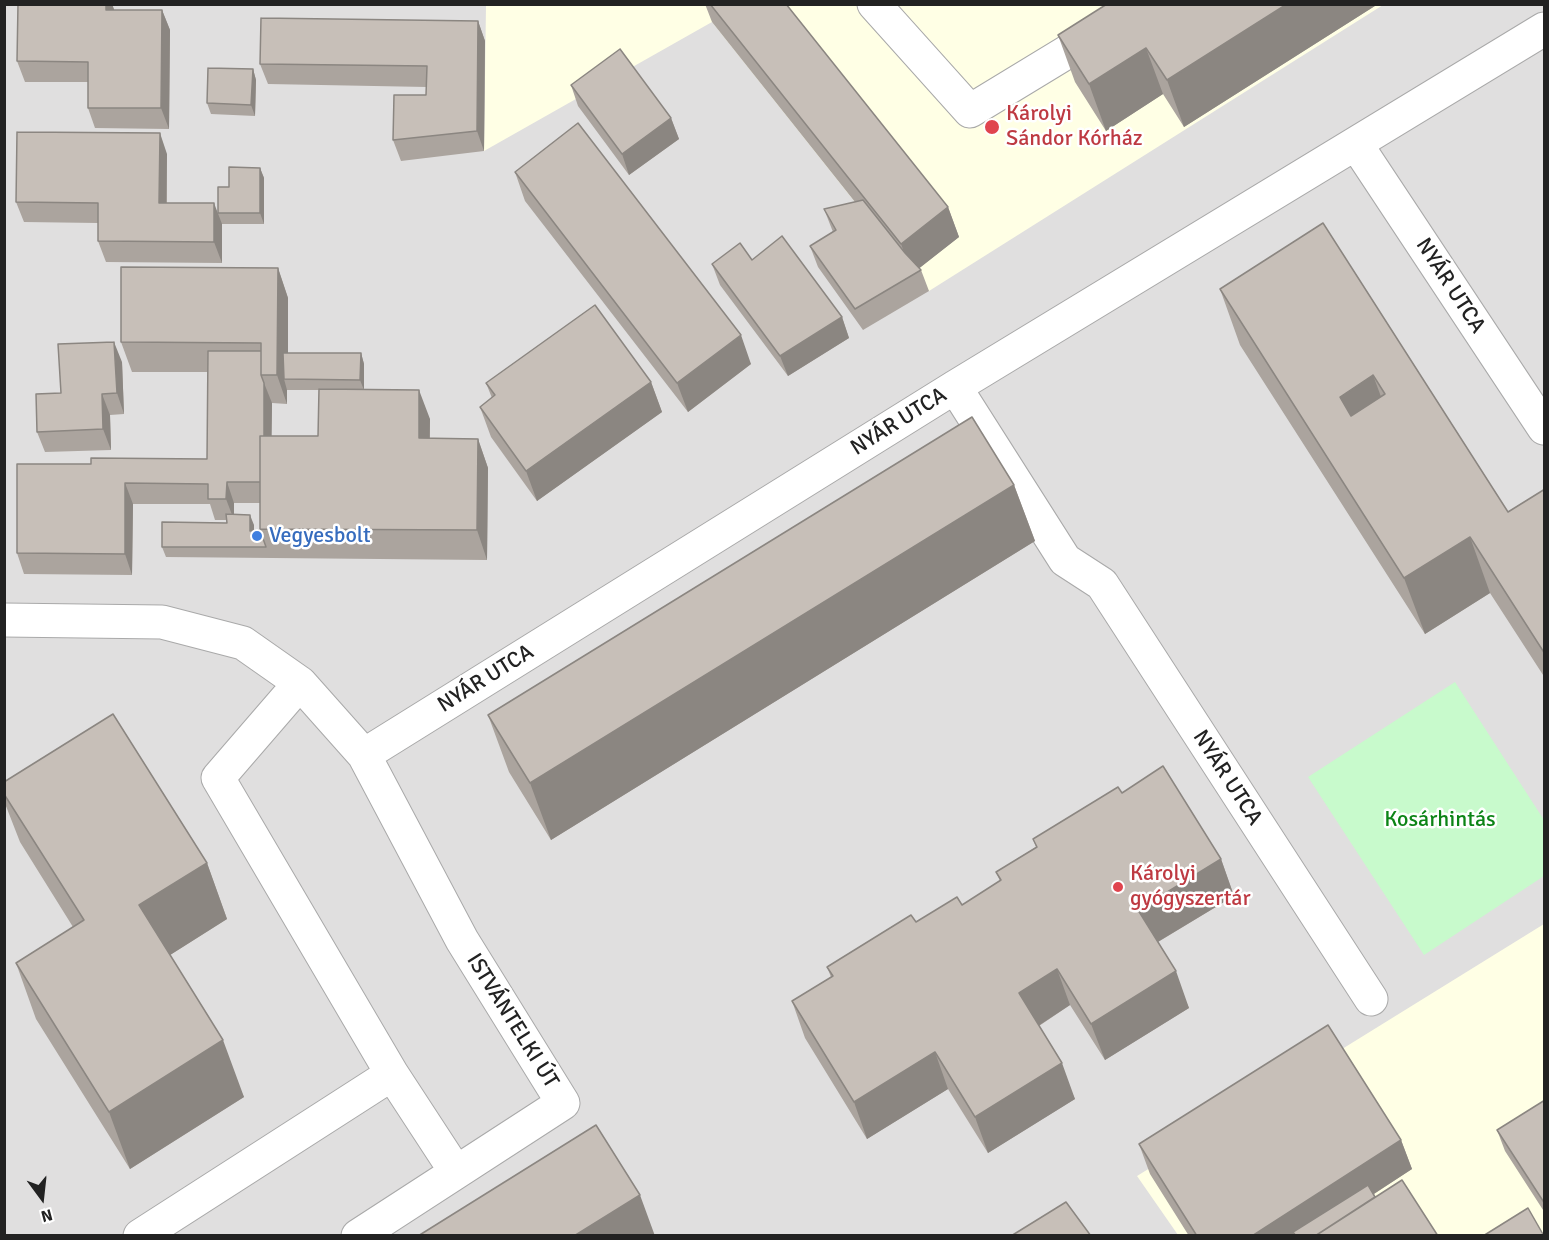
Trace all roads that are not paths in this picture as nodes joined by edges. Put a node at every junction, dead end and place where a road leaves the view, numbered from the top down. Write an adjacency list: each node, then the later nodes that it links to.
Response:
1 (874, 4): 2 (street)
2 (1146, 4)
3 (1545, 29): 4 (street, NYÁR UTCA)
4 (1356, 144): 5 (street, NYÁR UTCA); 6 (street, NYÁR UTCA)
5 (955, 387): 9 (street, NYÁR UTCA); 10 (street, NYÁR UTCA)
6 (1545, 428)
7 (4, 620): 8 (street)
8 (300, 683): 9 (street); 11 (street)
9 (364, 755): 12 (street, ISTVÁNTELKI ÚT)
10 (1371, 999)
11 (393, 1074): 12 (street); 13 (street)
12 (456, 1172): 14 (street, ISTVÁNTELKI ÚT)
13 (140, 1236)
14 (358, 1236)

